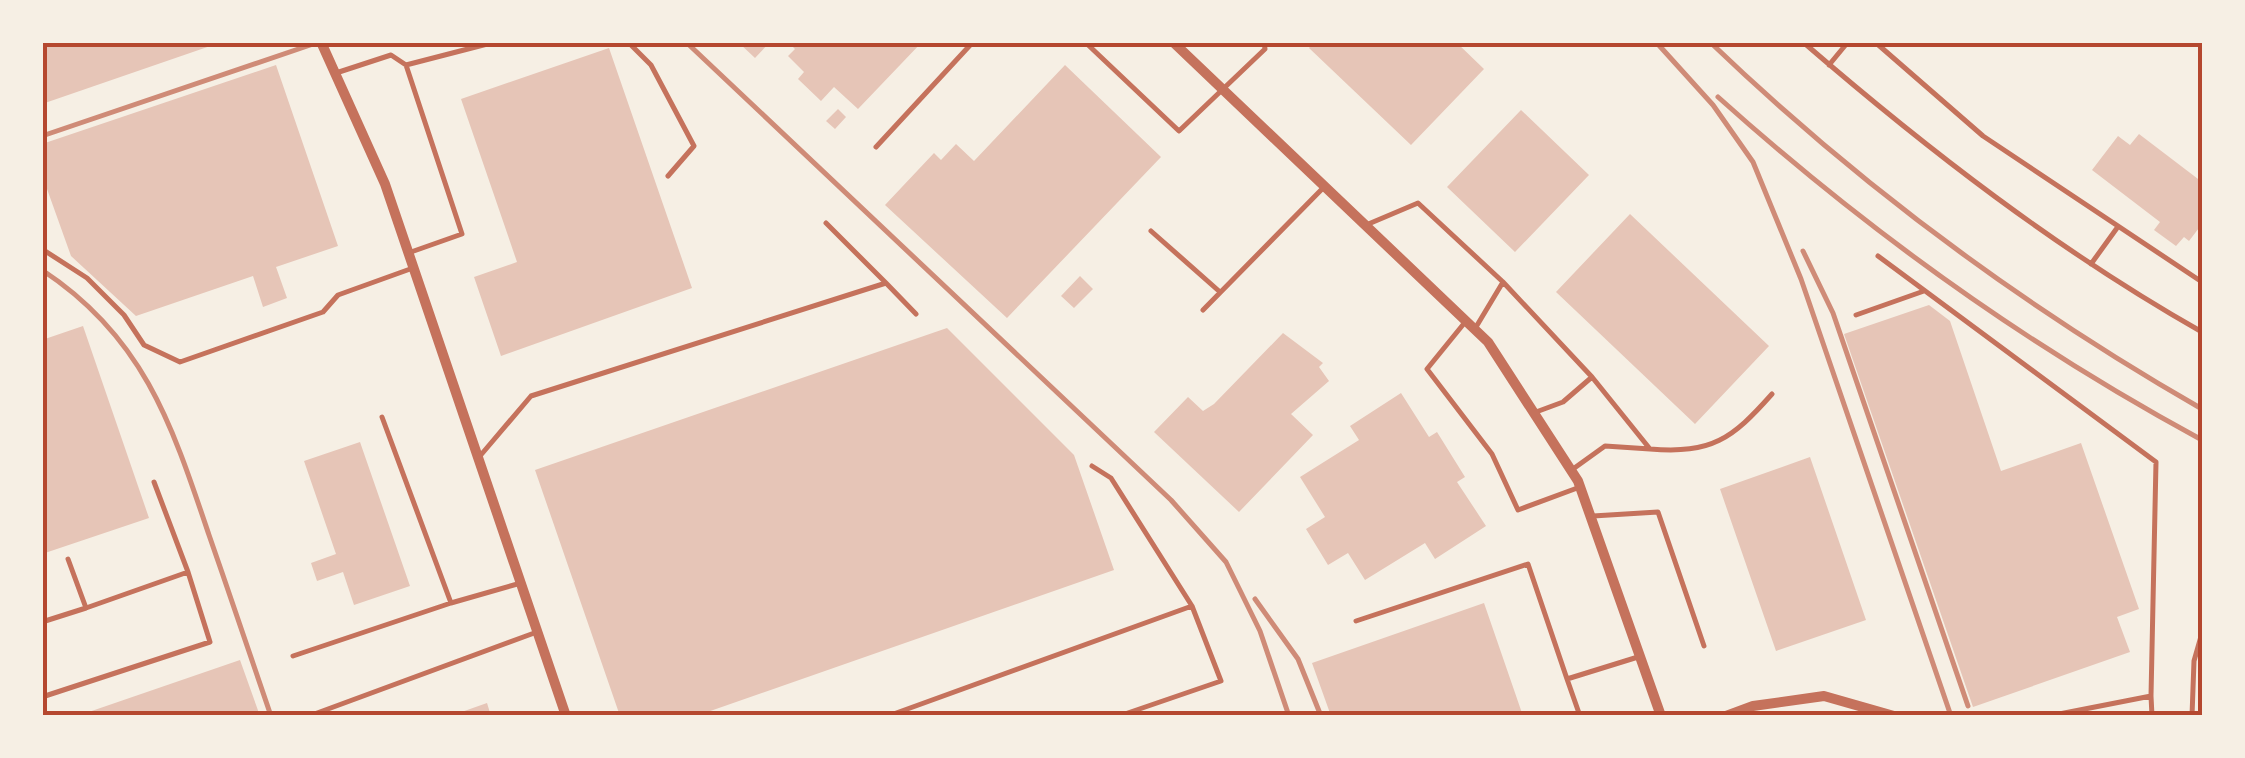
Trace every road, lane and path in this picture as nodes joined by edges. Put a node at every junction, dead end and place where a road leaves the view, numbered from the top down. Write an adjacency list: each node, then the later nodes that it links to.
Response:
1 (321, 42): 13 (street)
2 (495, 42): 11 (lane)
3 (628, 42): 16 (lane)
4 (973, 42): 15 (lane)
5 (1086, 42): 14 (lane)
6 (1173, 42): 14 (street)
7 (1264, 42): 14 (lane)
8 (1804, 42): 12 (lane)
9 (1848, 42): 12 (lane)
10 (1875, 42): 20 (lane)
11 (406, 65): 13 (lane); 23 (lane)
12 (1829, 65): 25 (lane)
13 (332, 74): 23 (street)
14 (1221, 88): 17 (street)
15 (876, 148)
16 (668, 176)
17 (1324, 187): 19 (street); 31 (lane)
18 (826, 224): 29 (lane)
19 (1365, 225): 27 (lane); 35 (street)
20 (2118, 228): 25 (lane); 28 (lane)
21 (1150, 231): 31 (lane)
22 (42, 249): 26 (lane)
23 (408, 253): 26 (street)
24 (1878, 256): 30 (lane)
25 (2091, 264): 36 (lane)
26 (413, 268): 42 (street)
27 (1503, 282): 35 (lane); 37 (lane)
28 (2202, 282)
29 (886, 283): 33 (lane); 42 (lane)
30 (1924, 290): 34 (lane); 62 (lane)
31 (1220, 292): 32 (lane)
32 (1203, 310)
33 (916, 314)
34 (1856, 315)
35 (1470, 325): 39 (street); 46 (lane)
36 (2202, 332)
37 (1592, 377): 39 (lane); 41 (lane)
38 (1772, 394): 41 (lane)
39 (1534, 413): 44 (street)
40 (382, 418): 51 (lane)
41 (1650, 449): 44 (lane)
42 (478, 458): 50 (street)
43 (1092, 466): 52 (lane)
44 (1571, 470): 46 (street)
45 (154, 482): 49 (lane)
46 (1580, 488): 47 (street)
47 (1590, 516): 58 (lane); 60 (street)
48 (68, 559): 53 (lane)
49 (188, 572): 53 (lane); 63 (lane)
50 (521, 584): 51 (lane); 56 (street)
51 (452, 603): 59 (lane)
52 (1192, 606): 66 (lane); 67 (lane)
53 (86, 608): 55 (lane)
54 (1356, 621): 61 (lane)
55 (42, 622)
56 (537, 632): 64 (lane); 65 (street)
57 (2202, 633): 74 (lane)
58 (1704, 646)
59 (292, 656)
60 (1640, 656): 61 (lane); 69 (street)
61 (1567, 679): 68 (lane)
62 (2151, 696): 72 (lane); 73 (lane)
63 (42, 697)
64 (309, 716)
65 (566, 716)
66 (888, 716)
67 (1119, 716)
68 (1580, 716)
69 (1661, 716)
70 (1726, 716): 71 (street)
71 (1894, 716)
72 (2050, 716)
73 (2152, 716)
74 (2192, 716)

